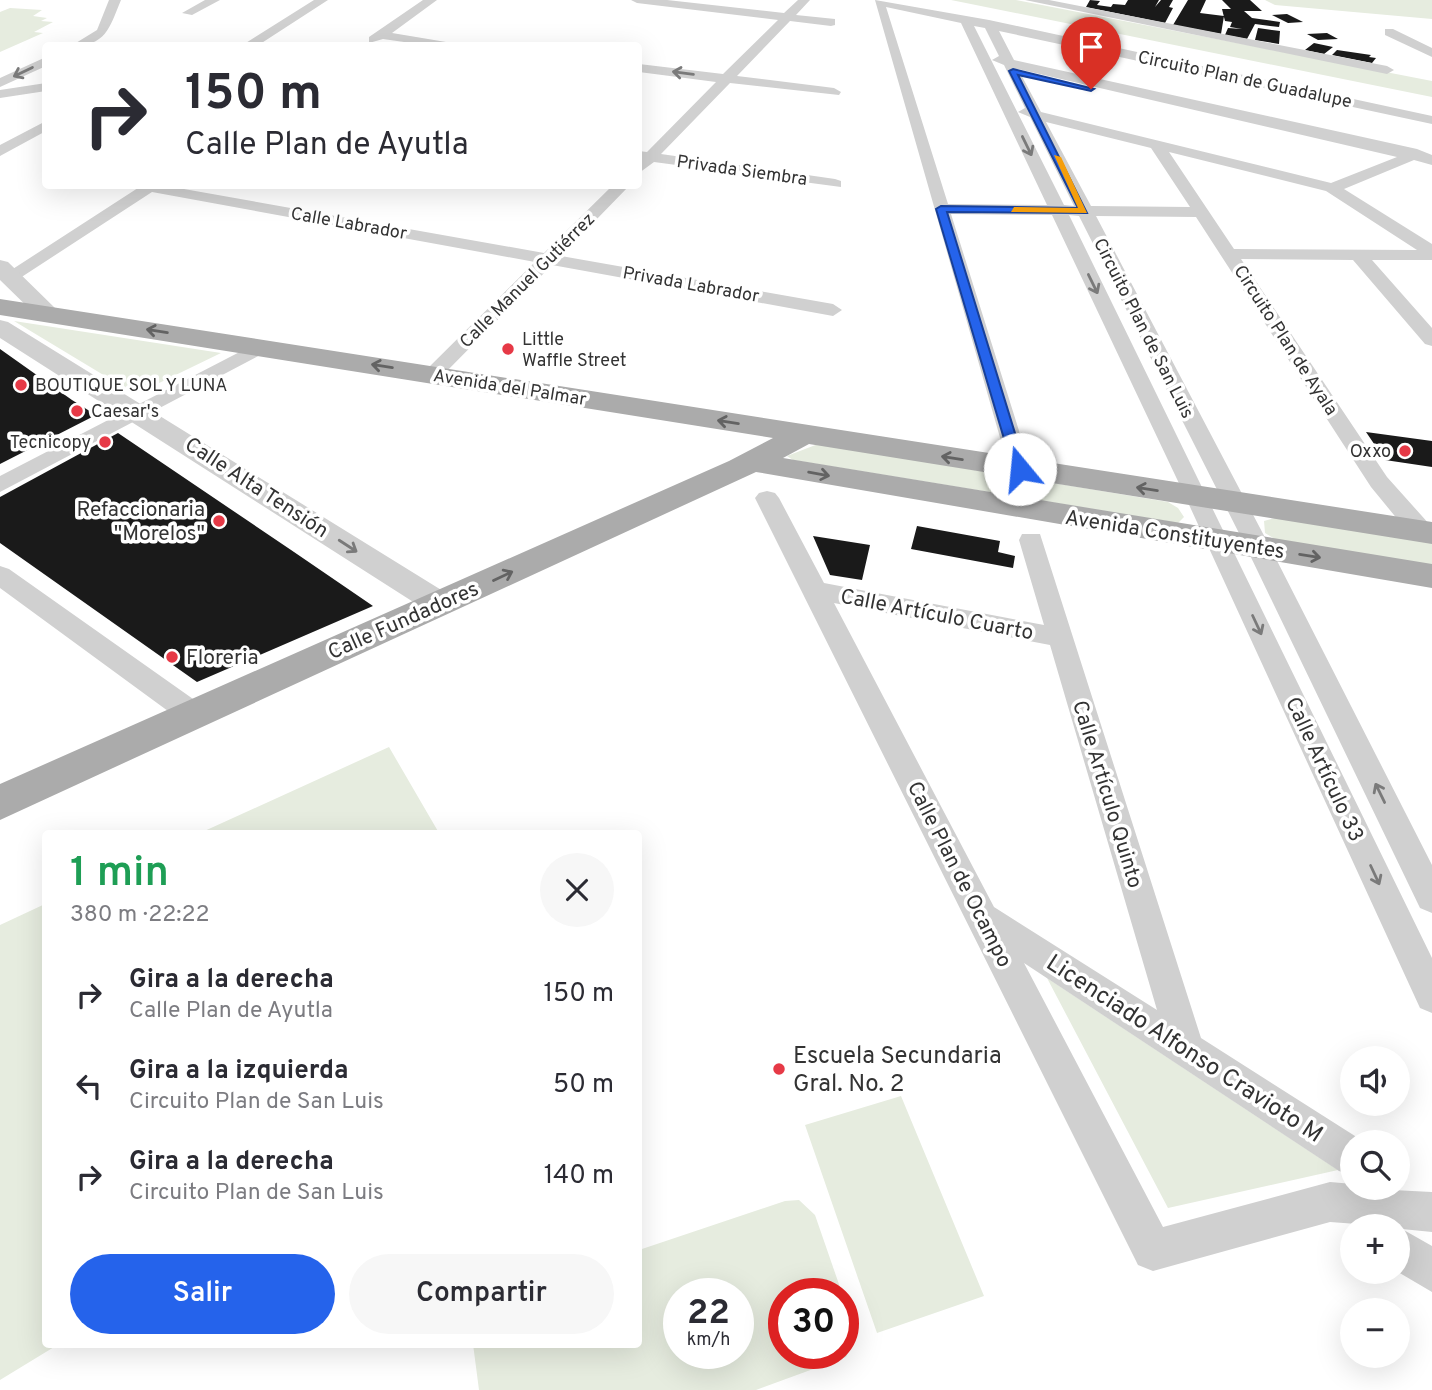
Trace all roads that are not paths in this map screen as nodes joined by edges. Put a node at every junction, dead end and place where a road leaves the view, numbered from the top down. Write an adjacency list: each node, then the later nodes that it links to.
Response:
1 (115, 0): 15 (street)
2 (214, 0): 8 (street)
3 (322, 0): 16 (street)
4 (431, 0): 14 (street)
5 (638, 0): 9 (street)
6 (804, 0): 9 (street)
7 (1031, 0): 24 (street)
8 (188, 13)
9 (787, 17): 11 (street); 25 (street)
10 (965, 19): 12 (street, Circuito Plan de Guadalupe); 20 (street, Circuito Plan de San Luis); 48 (street, Circuito Plan de Guadalupe)
11 (831, 22)
12 (989, 24): 22 (street, Circuito Plan de San Luis); 32 (street, Circuito Plan de Guadalupe)
13 (1421, 33): 19 (street)
14 (381, 35): 17 (street); 18 (street)
15 (84, 42)
16 (254, 42)
17 (371, 42)
18 (434, 42)
19 (1432, 53)
20 (985, 61): 22 (street); 30 (street, Circuito Plan de San Luis)
21 (42, 63): 26 (street, one-way to 26)
22 (1011, 67): 31 (street, Circuito Plan de San Luis); 37 (street)
23 (642, 68): 25 (street, one-way to 23)
24 (1387, 70)
25 (726, 79): 28 (street); 38 (street)
26 (0, 82)
27 (42, 90): 29 (street)
28 (834, 92)
29 (0, 96)
30 (1008, 108): 31 (street); 49 (street, Circuito Plan de San Luis, one-way to 49)
31 (1036, 115): 34 (street); 50 (street, Circuito Plan de San Luis)
32 (1432, 120)
33 (42, 127): 36 (street)
34 (1157, 145): 40 (street); 41 (street, Circuito Plan de Ayala)
35 (1432, 148): 37 (street)
36 (0, 151)
37 (1408, 158): 39 (street); 42 (street); 44 (street)
38 (642, 160): 43 (street, Privada Siembra)
39 (1432, 160)
40 (1231, 163): 41 (street); 44 (street)
41 (1177, 174): 51 (street, Circuito Plan de Ayala)
42 (1432, 175)
43 (835, 184)
44 (1332, 188): 52 (street)
45 (145, 189): 56 (street)
46 (166, 189): 55 (street, Calle Labrador)
47 (618, 189): 55 (street, Calle Manuel Gutiérrez)
48 (941, 209): 49 (street); 67 (street, Circuito Plan de Guadalupe)
49 (1058, 211): 50 (street); 69 (street, Circuito Plan de San Luis, one-way to 69)
50 (1084, 211): 51 (street); 71 (street, Circuito Plan de San Luis)
51 (1201, 212): 53 (street, Circuito Plan de Ayala)
52 (1432, 253): 54 (street)
53 (1229, 254): 54 (street); 72 (street, Circuito Plan de Ayala)
54 (1359, 256): 61 (street)
55 (550, 259): 58 (street, Privada Labrador); 63 (street, Calle Manuel Gutiérrez)
56 (6, 271): 59 (street)
57 (0, 307): 59 (main road, Avenida del Palmar)
58 (833, 310)
59 (48, 314): 62 (main road, Avenida del Palmar, one-way to 59)
60 (0, 327): 64 (street, Calle Alta Tensión)
61 (1432, 341)
62 (261, 347): 63 (main road, Avenida del Palmar, one-way to 62); 64 (street)
63 (432, 374): 65 (main road, Avenida del Palmar, one-way to 63)
64 (140, 412): 68 (street); 79 (street, Calle Alta Tensión, one-way to 79)
65 (805, 434): 66 (main road, Calle Fundadores); 67 (main road, Avenida del Palmar, one-way to 65)
66 (752, 462): 74 (main road, Avenida Constituyentes, one-way to 74); 79 (main road, Calle Fundadores, one-way to 66)
67 (1020, 469): 69 (main road, Avenida Constituyentes, one-way to 67)
68 (0, 485)
69 (1197, 496): 71 (main road, Avenida Constituyentes); 74 (street, Circuito Plan de San Luis)
70 (767, 498): 78 (street, Calle Plan de Ocampo)
71 (1233, 502): 72 (main road, Avenida Constituyentes); 75 (street, Circuito Plan de San Luis)
72 (1427, 532)
73 (1031, 540): 80 (street, Calle Artículo Quinto)
74 (1218, 541): 75 (main road, Avenida Constituyentes); 85 (street, Calle Artículo 33, one-way to 85)
75 (1258, 547): 77 (main road, Avenida Constituyentes, one-way to 77); 83 (street, Calle Artículo 33, one-way to 75)
76 (0, 575): 81 (street)
77 (1432, 576)
78 (814, 590): 80 (street, Calle Artículo Cuarto); 84 (street, Calle Plan de Ocampo)
79 (440, 604): 81 (main road, Calle Fundadores)
80 (1061, 638): 86 (street, Calle Artículo Quinto)
81 (192, 714): 82 (main road, Calle Fundadores)
82 (0, 803)
83 (1432, 898)
84 (981, 916): 86 (street, Licenciado Alfonso Cravioto M); 89 (street, Calle Plan de Ocampo)
85 (1432, 996)
86 (1186, 1048): 87 (street, Licenciado Alfonso Cravioto M)
87 (1340, 1149)
88 (1410, 1195): 90 (street)
89 (1330, 1202): 90 (street); 91 (street)
90 (1432, 1211)
91 (1347, 1214)
92 (1410, 1256): 93 (street)
93 (1432, 1271)

